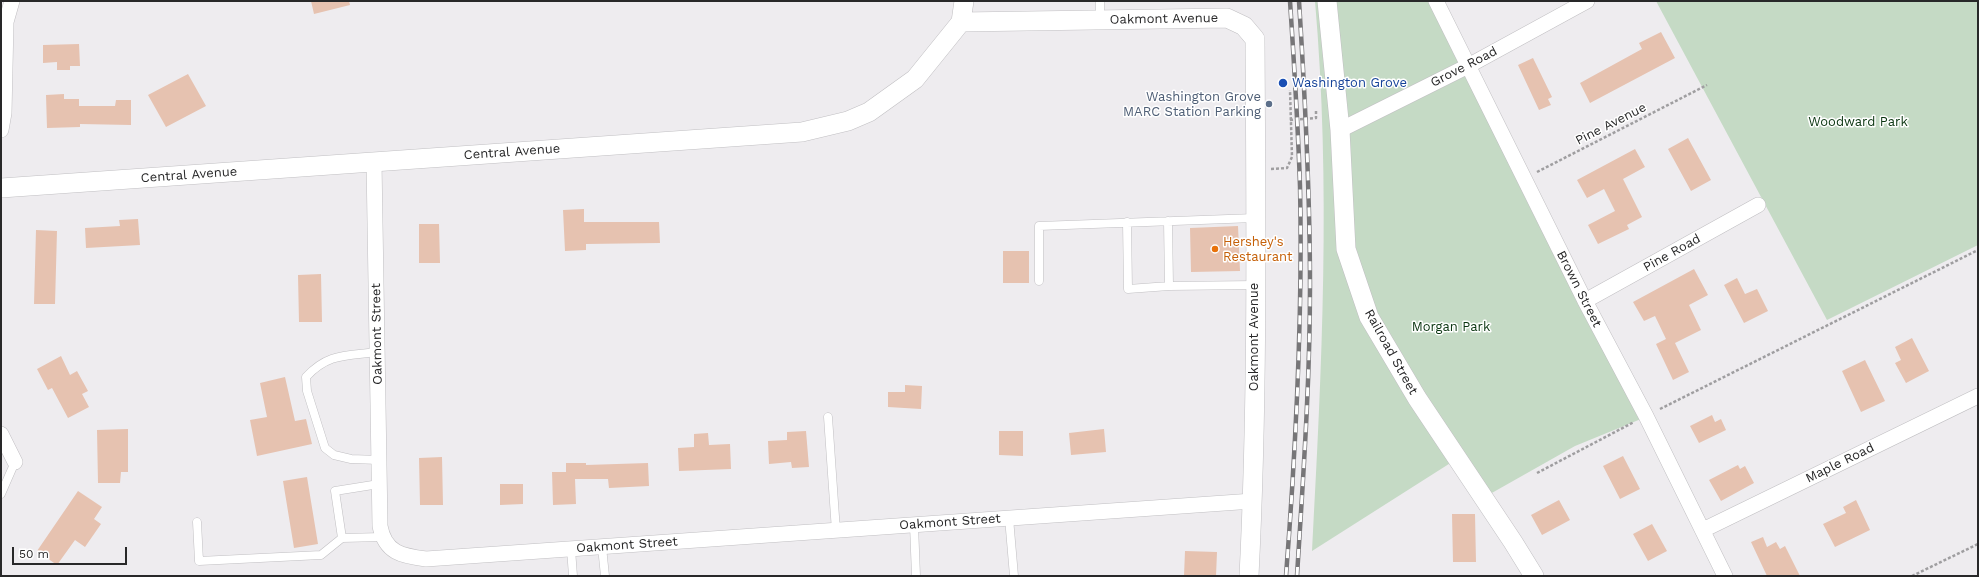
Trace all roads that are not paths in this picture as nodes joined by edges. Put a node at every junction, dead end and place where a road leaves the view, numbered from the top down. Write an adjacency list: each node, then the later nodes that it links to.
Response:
1 (12, 1): 10 (street)
2 (964, 1): 8 (street)
3 (1100, 1): 7 (lane)
4 (1327, 1): 11 (street, Railroad Street)
5 (1436, 1): 9 (street, Brown Street)
6 (1587, 1): 9 (street, Grove Road)
7 (1100, 21): 8 (street, Oakmont Avenue); 15 (street, Oakmont Avenue)
8 (961, 22): 12 (street, Central Avenue)
9 (1468, 66): 11 (street, Grove Road); 21 (street, Brown Street)
10 (1, 130)
11 (1340, 130): 45 (street, Railroad Street)
12 (374, 162): 13 (street, Central Avenue); 22 (street, Oakmont Street)
13 (1, 188)
14 (1758, 205): 21 (street, Pine Road)
15 (1255, 218): 16 (lane); 19 (street, Oakmont Avenue)
16 (1168, 221): 17 (lane); 20 (lane)
17 (1127, 222): 18 (lane); 20 (lane)
18 (1039, 281)
19 (1255, 285): 20 (lane); 30 (street, Oakmont Avenue)
20 (1169, 286)
21 (1585, 301): 35 (street, Brown Street)
22 (377, 352): 26 (street, Oakmont Street); 26 (lane)
23 (1978, 396): 35 (street, Maple Road)
24 (828, 417): 34 (lane)
25 (1, 434): 27 (street)
26 (378, 460): 28 (street, Oakmont Street)
27 (15, 462): 29 (lane)
28 (379, 484): 36 (street, Oakmont Street); 37 (lane)
29 (1, 494)
30 (1253, 501): 31 (street, Oakmont Street); 44 (street, Oakmont Avenue)
31 (1009, 518): 33 (street, Oakmont Street); 43 (lane)
32 (197, 522): 37 (lane)
33 (914, 525): 34 (street, Oakmont Street); 42 (lane)
34 (836, 530): 38 (street, Oakmont Street)
35 (1703, 530): 46 (street, Brown Street)
36 (382, 537): 37 (lane); 39 (street, Oakmont Street)
37 (342, 538)
38 (602, 547): 39 (street, Oakmont Street); 41 (lane)
39 (571, 549): 40 (lane)
40 (573, 576)
41 (605, 576)
42 (916, 576)
43 (1014, 576)
44 (1249, 576)
45 (1534, 576)
46 (1725, 576)

